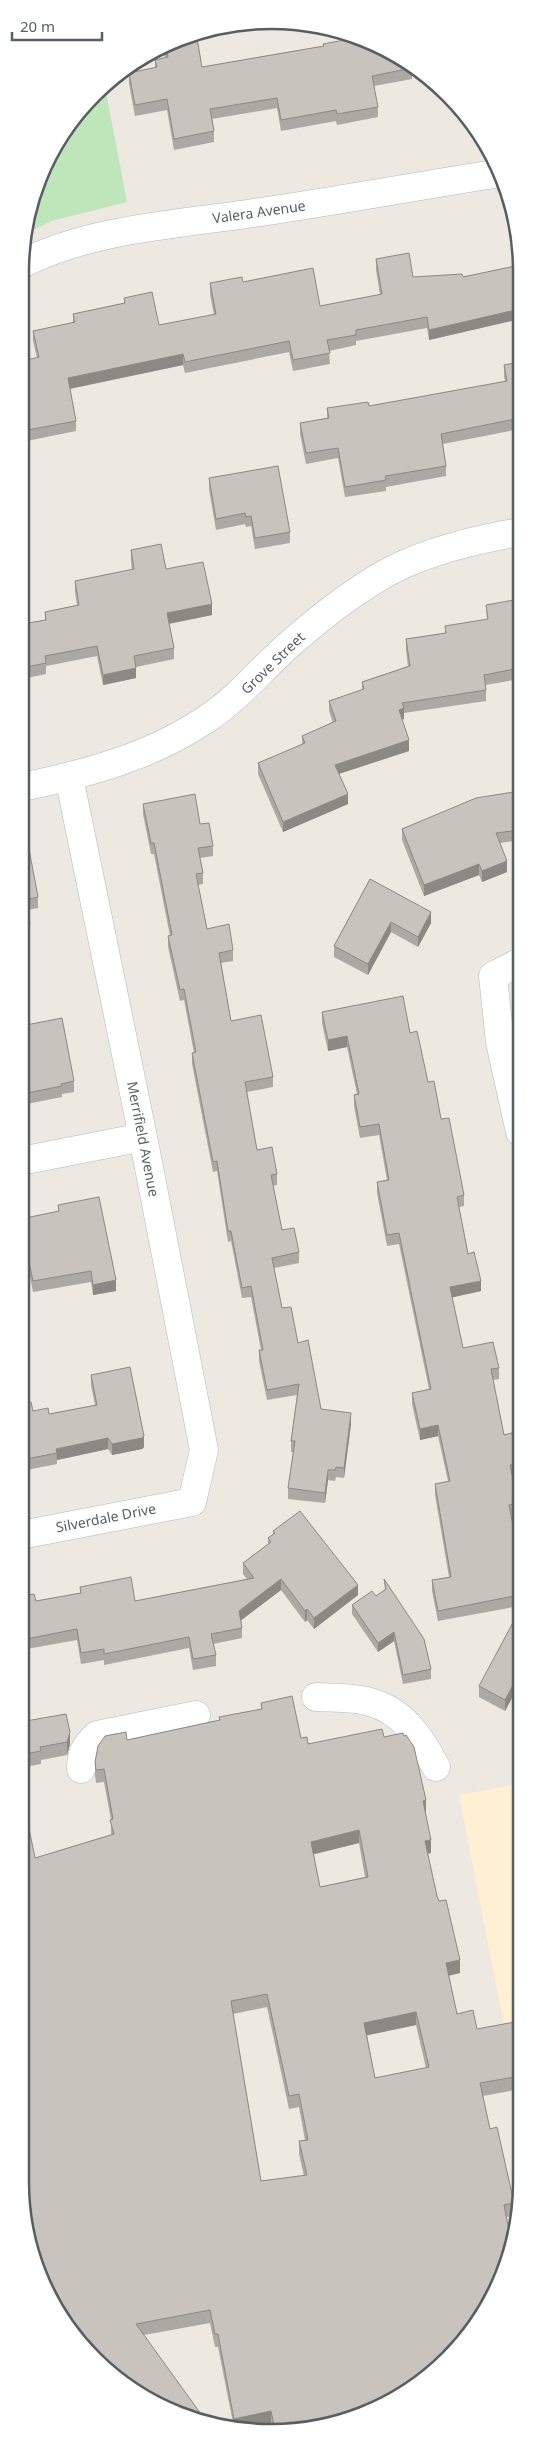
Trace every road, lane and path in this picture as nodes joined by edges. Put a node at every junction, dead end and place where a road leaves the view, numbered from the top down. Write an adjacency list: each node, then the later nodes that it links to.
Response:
1 (493, 174): 2 (street, Valera Avenue)
2 (29, 260)
3 (513, 533): 4 (street, Grove Street)
4 (69, 777): 5 (street, Grove Street); 8 (street, Merrifield Avenue)
5 (29, 786)
6 (513, 966): 7 (street)
7 (513, 1100)
8 (143, 1137): 9 (street); 10 (street, Merrifield Avenue)
9 (29, 1159)
10 (192, 1502): 11 (street, Silverdale Drive)
11 (29, 1533)
12 (316, 1697): 14 (street)
13 (196, 1715): 15 (street)
14 (436, 1767)
15 (81, 1769)

